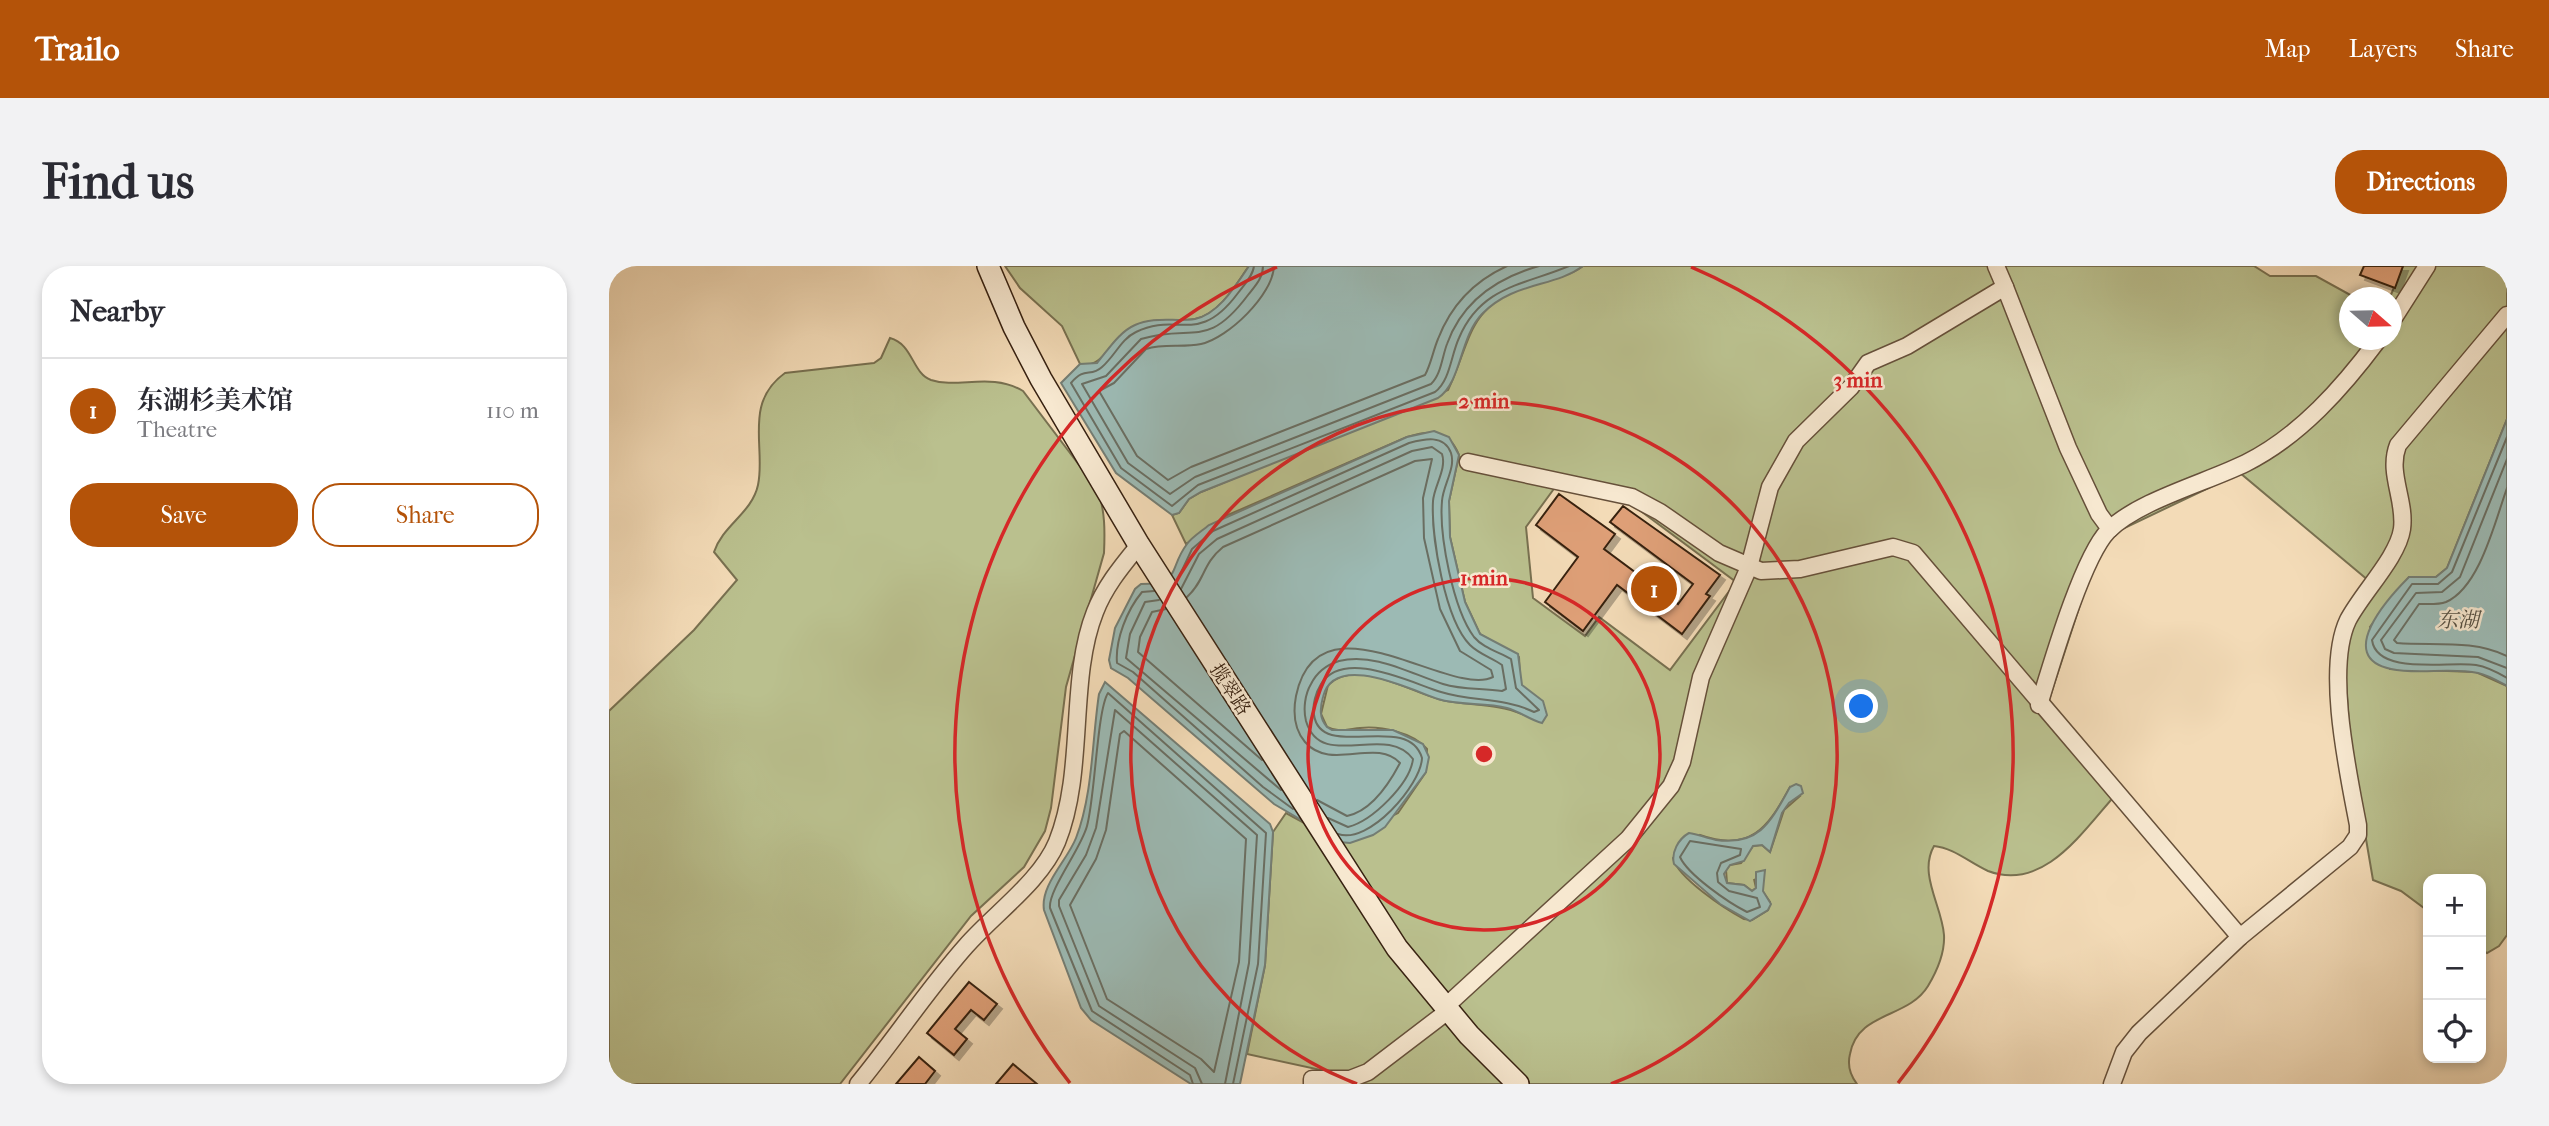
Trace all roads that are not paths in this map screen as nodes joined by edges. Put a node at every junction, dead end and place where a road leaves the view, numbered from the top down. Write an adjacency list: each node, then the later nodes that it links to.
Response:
1 (988, 266): 10 (street, 揽翠路)
2 (1996, 266): 4 (street)
3 (2427, 266): 5 (street)
4 (2005, 287): 9 (street); 11 (street)
5 (2402, 305)
6 (2507, 316): 13 (street)
7 (2369, 350): 9 (street)
8 (1468, 462): 11 (street)
9 (2111, 528): 12 (street)
10 (1145, 554): 14 (street, 揽翠路); 15 (street)
11 (1749, 567): 12 (street); 14 (street)
12 (2039, 705): 13 (street)
13 (2240, 937): 18 (street)
14 (1446, 1009): 16 (street); 17 (street, 揽翠路)
15 (857, 1084)
16 (1312, 1084)
17 (1518, 1084)
18 (2112, 1084)

